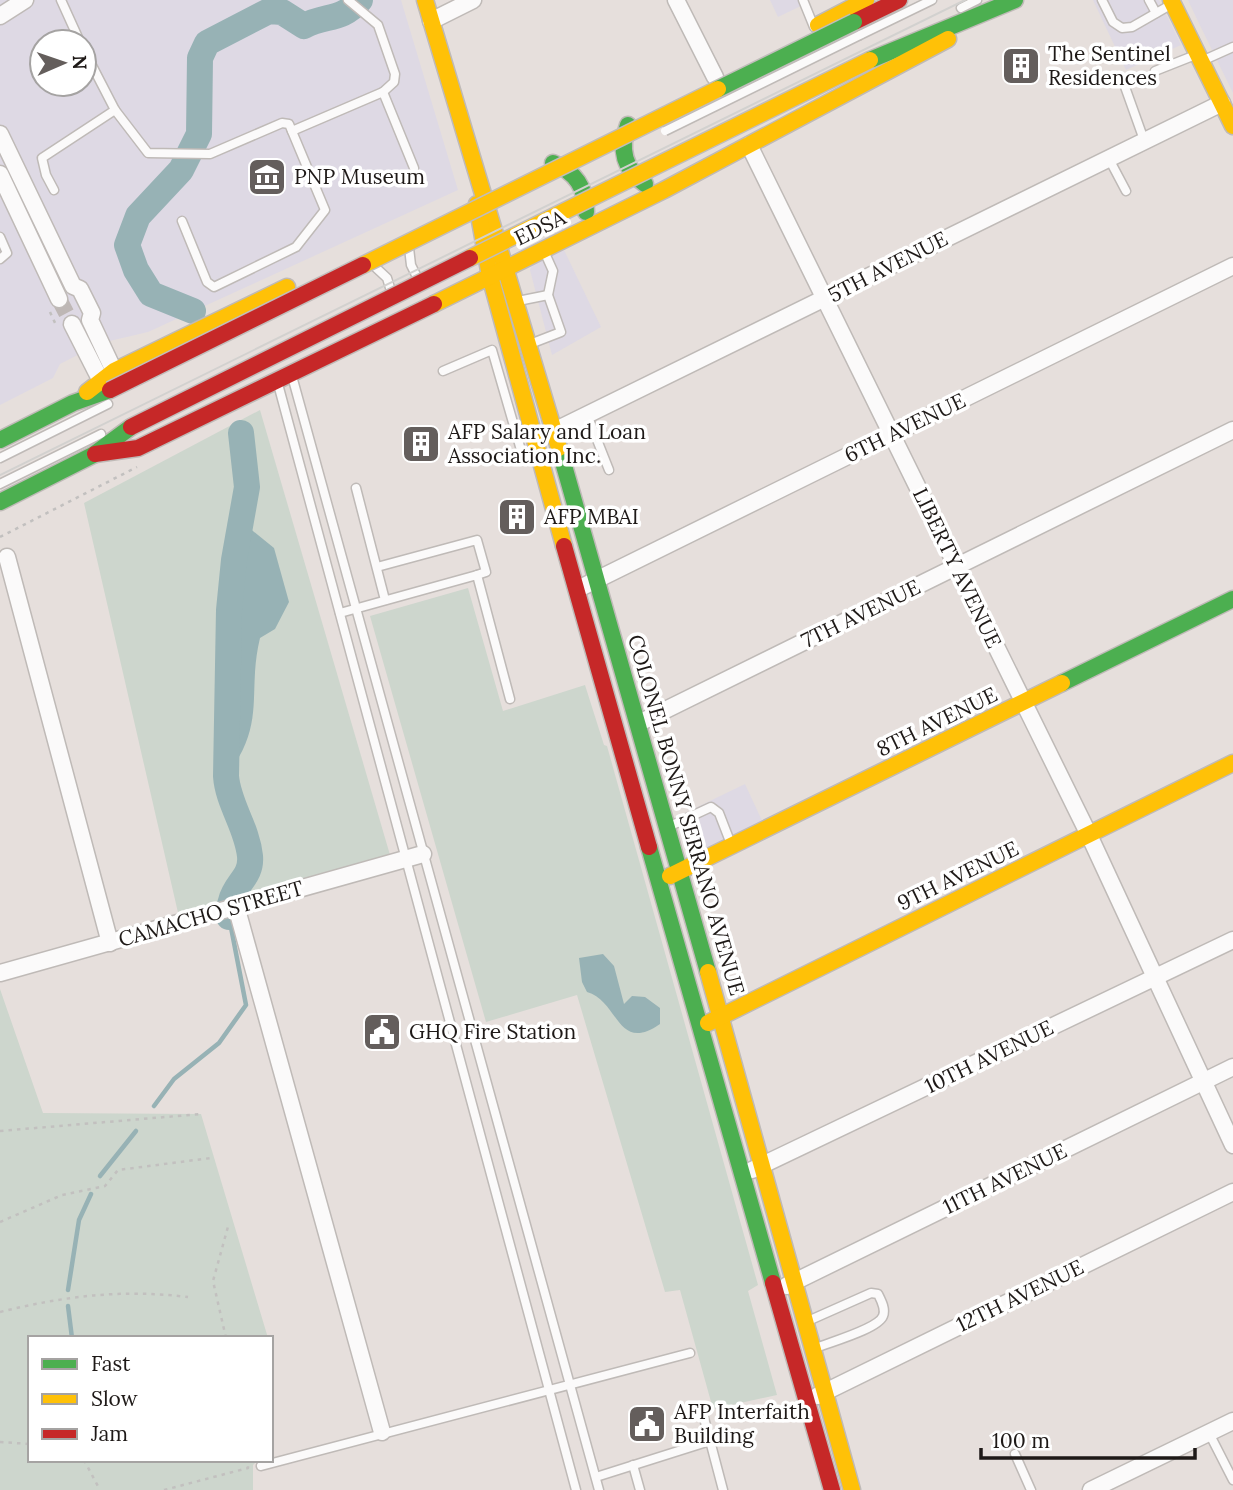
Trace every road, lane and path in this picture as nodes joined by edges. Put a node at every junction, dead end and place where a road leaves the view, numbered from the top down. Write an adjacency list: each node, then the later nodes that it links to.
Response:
1 (25, 0): 19 (street)
2 (61, 0): 22 (lane)
3 (348, 0): 32 (lane)
4 (425, 0): 20 (main road, COLONEL BONNY SERRANO AVENUE)
5 (473, 0): 20 (street)
6 (676, 0): 30 (street)
7 (803, 0): 21 (lane)
8 (866, 0): 21 (main road)
9 (900, 0): 23 (main road)
10 (932, 0): 23 (lane)
11 (977, 0): 17 (lane)
12 (1015, 0): 16 (main road, EDSA)
13 (1102, 0): 18 (lane)
14 (1149, 0): 18 (lane)
15 (1172, 2): 18 (lane); 27 (main road)
16 (994, 10): 26 (main road, EDSA); 42 (main road, EDSA)
17 (953, 12)
18 (1156, 13)
19 (0, 16)
20 (431, 21): 54 (main road, COLONEL BONNY SERRANO AVENUE)
21 (814, 27): 30 (main road)
22 (74, 28)
23 (857, 29): 39 (lane, bridge); 85 (main road, bridge)
24 (916, 30): 26 (lane)
25 (1233, 47): 27 (lane)
26 (869, 57): 87 (main road, EDSA, bridge)
27 (1200, 57): 28 (lane); 33 (main road)
28 (1155, 71)
29 (98, 77): 34 (lane)
30 (715, 77): 35 (main road)
31 (1124, 83): 40 (lane)
32 (383, 92): 37 (lane); 47 (lane)
33 (1222, 103): 36 (main road); 40 (street, 5TH AVENUE)
34 (115, 110): 37 (lane); 51 (lane)
35 (633, 117): 45 (main road); 52 (main road)
36 (1233, 126)
37 (292, 131): 56 (lane)
38 (0, 134): 46 (street)
39 (649, 139)
40 (1144, 140): 44 (street, 5TH AVENUE)
41 (637, 145): 43 (lane)
42 (749, 145): 52 (main road, EDSA); 76 (street, LIBERTY AVENUE)
43 (612, 157)
44 (1108, 158): 53 (lane); 76 (street, 5TH AVENUE)
45 (542, 162): 54 (main road); 59 (main road)
46 (6, 163): 62 (street)
47 (414, 168)
48 (587, 169): 50 (lane)
49 (0, 174): 67 (street)
50 (563, 181)
51 (54, 190)
52 (664, 190): 59 (main road, EDSA)
53 (1126, 191)
54 (480, 192): 58 (main road); 70 (main road, COLONEL BONNY SERRANO AVENUE); 71 (main road, COLONEL BONNY SERRANO AVENUE)
55 (501, 212): 57 (lane)
56 (182, 221)
57 (476, 224)
58 (416, 226): 73 (lane); 85 (main road)
59 (577, 233): 61 (main road, EDSA)
60 (0, 237): 65 (lane)
61 (543, 249): 70 (main road, EDSA); 74 (lane)
62 (57, 253): 67 (street); 79 (street)
63 (414, 254): 66 (lane)
64 (353, 258): 81 (lane)
65 (0, 259)
66 (402, 260)
67 (41, 261): 75 (street)
68 (389, 266): 72 (lane)
69 (1233, 267): 90 (street, 6TH AVENUE)
70 (508, 268): 71 (main road, EDSA); 77 (main road, COLONEL BONNY SERRANO AVENUE)
71 (490, 276): 73 (main road, EDSA); 78 (main road, COLONEL BONNY SERRANO AVENUE)
72 (365, 278)
73 (440, 294): 78 (main road); 81 (main road, EDSA)
74 (548, 295): 77 (lane); 82 (lane)
75 (59, 299)
76 (825, 299): 86 (street, 5TH AVENUE); 90 (street, LIBERTY AVENUE)
77 (518, 301): 82 (main road, COLONEL BONNY SERRANO AVENUE)
78 (499, 304): 92 (main road, COLONEL BONNY SERRANO AVENUE)
79 (90, 320): 80 (lane); 85 (street)
80 (74, 329): 85 (street)
81 (382, 330): 84 (main road, EDSA)
82 (530, 344): 88 (main road, COLONEL BONNY SERRANO AVENUE)
83 (443, 371): 92 (lane)
84 (285, 378): 93 (main road, EDSA); 107 (lane); 108 (lane)
85 (111, 385): 91 (main road); 94 (lane)
86 (588, 417): 88 (street, 5TH AVENUE); 95 (lane)
87 (130, 424): 93 (main road, EDSA); 96 (lane)
88 (561, 428): 103 (main road, COLONEL BONNY SERRANO AVENUE)
89 (1233, 430): 101 (street, 7TH AVENUE)
90 (891, 434): 101 (street, LIBERTY AVENUE); 103 (street, 6TH AVENUE)
91 (0, 440)
92 (538, 454): 104 (main road, COLONEL BONNY SERRANO AVENUE)
93 (93, 455): 98 (main road, EDSA)
94 (0, 458)
95 (609, 470)
96 (0, 484)
97 (356, 488): 100 (lane)
98 (0, 502)
99 (7, 557): 122 (street)
100 (377, 567): 102 (lane); 106 (lane)
101 (957, 567): 110 (street, LIBERTY AVENUE); 111 (street, 7TH AVENUE)
102 (477, 575): 106 (lane); 109 (lane)
103 (597, 581): 104 (street, 6TH AVENUE); 111 (main road, COLONEL BONNY SERRANO AVENUE)
104 (578, 589): 119 (main road, COLONEL BONNY SERRANO AVENUE)
105 (1233, 599): 110 (main road, 8TH AVENUE)
106 (385, 600): 107 (lane)
107 (356, 609): 108 (lane); 116 (lane)
108 (340, 614): 117 (lane)
109 (510, 699)
110 (1023, 702): 114 (street, LIBERTY AVENUE); 115 (main road, 8TH AVENUE)
111 (639, 723): 113 (main road, COLONEL BONNY SERRANO AVENUE)
112 (1233, 763): 114 (main road, 9TH AVENUE)
113 (668, 828): 115 (lane); 118 (main road, COLONEL BONNY SERRANO AVENUE)
114 (1089, 835): 124 (street, LIBERTY AVENUE); 125 (main road, 9TH AVENUE)
115 (732, 847): 118 (main road, 8TH AVENUE)
116 (423, 854): 117 (street, CAMACHO STREET); 146 (lane)
117 (406, 858): 120 (street, CAMACHO STREET); 147 (lane)
118 (681, 873): 119 (main road, 8TH AVENUE); 125 (main road, COLONEL BONNY SERRANO AVENUE)
119 (659, 879): 126 (main road, COLONEL BONNY SERRANO AVENUE)
120 (231, 908): 122 (street, CAMACHO STREET); 152 (street)
121 (1233, 940): 124 (street, 10TH AVENUE)
122 (110, 943): 123 (street, CAMACHO STREET)
123 (0, 973)
124 (1156, 977): 128 (street, LIBERTY AVENUE); 133 (street, 10TH AVENUE)
125 (721, 1017): 126 (main road, 9TH AVENUE); 133 (main road, COLONEL BONNY SERRANO AVENUE)
126 (701, 1026): 134 (main road, COLONEL BONNY SERRANO AVENUE)
127 (1233, 1067): 128 (street, 11TH AVENUE)
128 (1204, 1081): 131 (street, LIBERTY AVENUE); 138 (street, 11TH AVENUE)
129 (201, 1114): 130 (path)
130 (0, 1130)
131 (1233, 1145)
132 (211, 1158): 136 (path)
133 (762, 1166): 134 (street, 10TH AVENUE); 138 (main road, COLONEL BONNY SERRANO AVENUE)
134 (744, 1174): 139 (main road, COLONEL BONNY SERRANO AVENUE)
135 (1233, 1192): 148 (street, 12TH AVENUE)
136 (0, 1222)
137 (229, 1223): 143 (path)
138 (794, 1282): 139 (street, 11TH AVENUE); 142 (main road, COLONEL BONNY SERRANO AVENUE)
139 (776, 1290): 149 (main road, COLONEL BONNY SERRANO AVENUE)
140 (188, 1297): 141 (path)
141 (0, 1312)
142 (806, 1322): 144 (main road, COLONEL BONNY SERRANO AVENUE); 144 (lane)
143 (226, 1336)
144 (813, 1349): 148 (main road, COLONEL BONNY SERRANO AVENUE)
145 (690, 1353): 146 (lane)
146 (571, 1385): 147 (lane); 162 (lane)
147 (549, 1388): 152 (lane); 168 (lane)
148 (825, 1392): 149 (street, 12TH AVENUE); 173 (main road, COLONEL BONNY SERRANO AVENUE)
149 (807, 1401): 172 (main road, COLONEL BONNY SERRANO AVENUE)
150 (704, 1418): 154 (lane)
151 (1233, 1422): 153 (street)
152 (382, 1432): 161 (lane)
153 (1209, 1433): 163 (lane); 164 (street)
154 (709, 1441): 160 (lane); 171 (lane)
155 (0, 1443): 156 (path)
156 (28, 1444)
157 (1015, 1454): 174 (lane)
158 (85, 1462): 166 (path)
159 (248, 1462): 165 (path)
160 (633, 1465): 162 (lane); 170 (lane)
161 (261, 1466)
162 (596, 1477): 169 (lane)
163 (1233, 1480)
164 (1099, 1488)
165 (172, 1489): 167 (path)
166 (100, 1490)
167 (164, 1490)
168 (576, 1490)
169 (599, 1490)
170 (640, 1490)
171 (723, 1490)
172 (832, 1490)
173 (852, 1490)
174 (1031, 1490)

